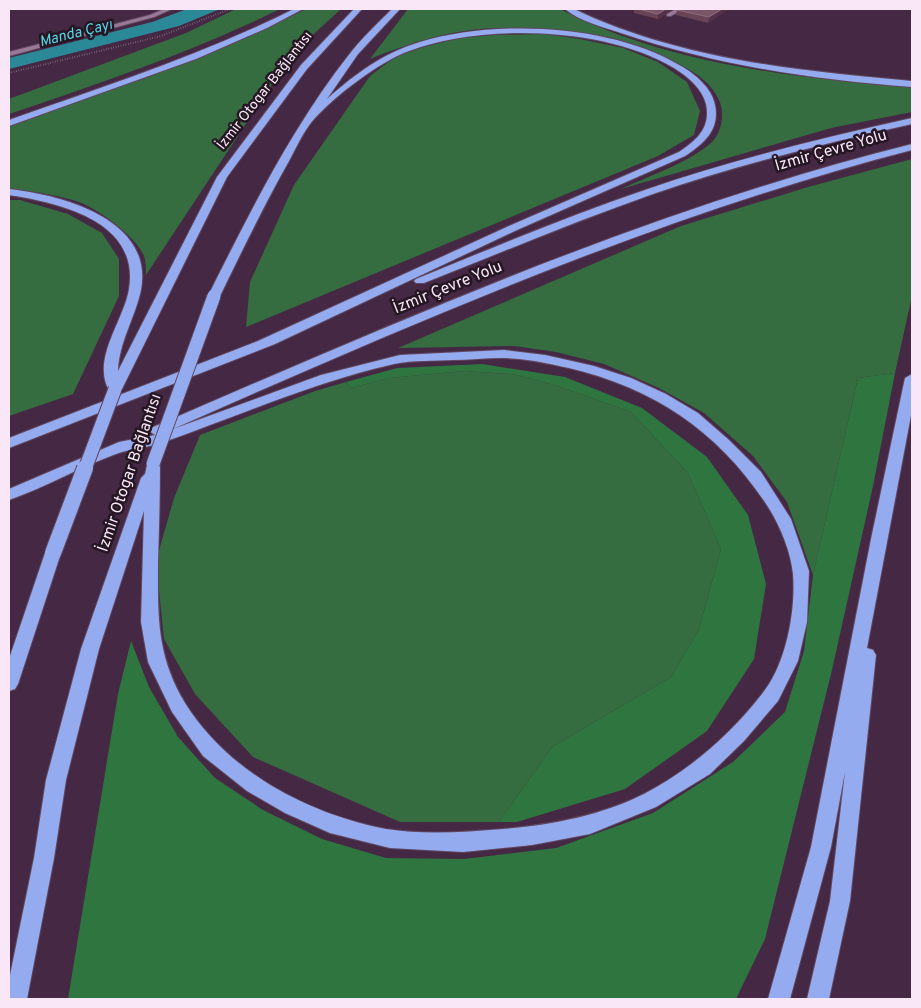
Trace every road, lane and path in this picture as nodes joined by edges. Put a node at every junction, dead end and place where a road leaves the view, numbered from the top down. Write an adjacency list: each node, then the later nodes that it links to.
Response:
1 (169, 9): 9 (street)
2 (230, 9): 10 (path)
3 (299, 9): 14 (highway)
4 (358, 9): 20 (highway, İzmir Otogar Bağlantısı)
5 (396, 9): 12 (highway, İzmir Otogar Bağlantısı)
6 (569, 9): 11 (highway)
7 (680, 9): 8 (street)
8 (669, 15)
9 (9, 54)
10 (9, 73)
11 (912, 84)
12 (311, 117): 17 (highway); 24 (highway, İzmir Otogar Bağlantısı, bridge)
13 (912, 121): 17 (highway, İzmir Çevre Yolu)
14 (9, 122)
15 (912, 147): 23 (highway, İzmir Çevre Yolu)
16 (9, 192): 20 (highway)
17 (264, 344): 19 (highway, İzmir Çevre Yolu)
18 (912, 378): 26 (highway)
19 (163, 383): 21 (highway); 22 (highway, İzmir Çevre Yolu)
20 (115, 389): 27 (highway, İzmir Otogar Bağlantısı, bridge)
21 (9, 433)
22 (9, 443)
23 (116, 448): 24 (highway); 25 (highway, İzmir Çevre Yolu)
24 (153, 464): 28 (highway, İzmir Otogar Bağlantısı)
25 (9, 495)
26 (879, 539): 29 (highway); 30 (highway)
27 (9, 684)
28 (16, 999)
29 (779, 999)
30 (818, 999)

